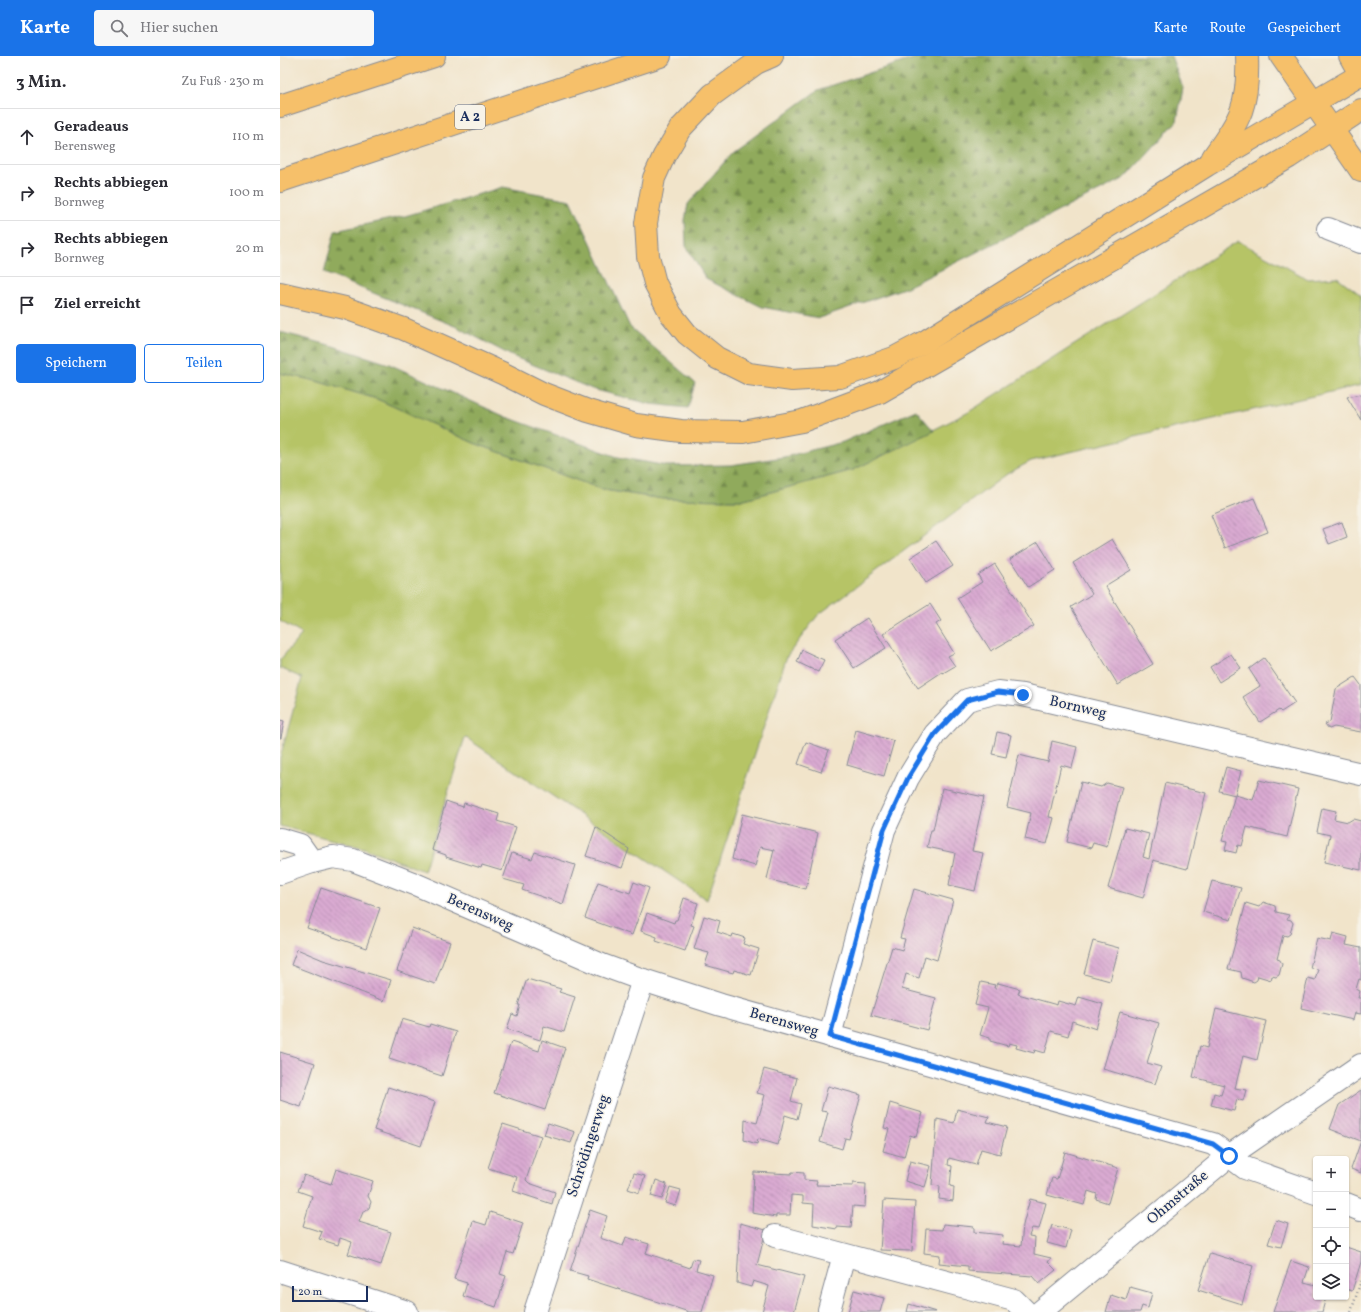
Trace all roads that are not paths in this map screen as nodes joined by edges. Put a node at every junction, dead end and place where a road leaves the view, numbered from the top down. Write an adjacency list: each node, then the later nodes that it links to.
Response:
1 (434, 56): 9 (main road)
2 (660, 56): 14 (main road, A 2)
3 (772, 56): 12 (main road)
4 (1247, 56): 12 (main road)
5 (1281, 56): 8 (main road)
6 (1350, 56): 7 (main road)
7 (1361, 75): 8 (main road)
8 (1314, 101): 11 (main road); 12 (main road)
9 (280, 106)
10 (1361, 110): 11 (main road)
11 (1333, 128): 13 (main road); 17 (main road)
12 (1207, 165)
13 (1361, 171)
14 (280, 181)
15 (1328, 229): 16 (street)
16 (1361, 242)
17 (280, 293)
18 (1361, 774): 23 (street, Bornweg)
19 (280, 839): 20 (street)
20 (312, 862): 21 (street, Berensweg); 22 (street, Berensweg)
21 (280, 873)
22 (643, 980): 23 (street, Berensweg); 34 (street, Schrödingerweg)
23 (830, 1036): 25 (street, Berensweg)
24 (1361, 1065): 25 (street, Ohmstraße)
25 (1229, 1156): 26 (street, Berensweg); 36 (street, Ohmstraße)
26 (1313, 1192)
27 (1349, 1205): 28 (street)
28 (1361, 1210)
29 (775, 1236): 30 (street)
30 (844, 1255): 32 (street); 35 (street)
31 (280, 1271): 33 (street)
32 (828, 1310)
33 (407, 1312)
34 (535, 1312)
35 (1026, 1312)
36 (1040, 1312)

